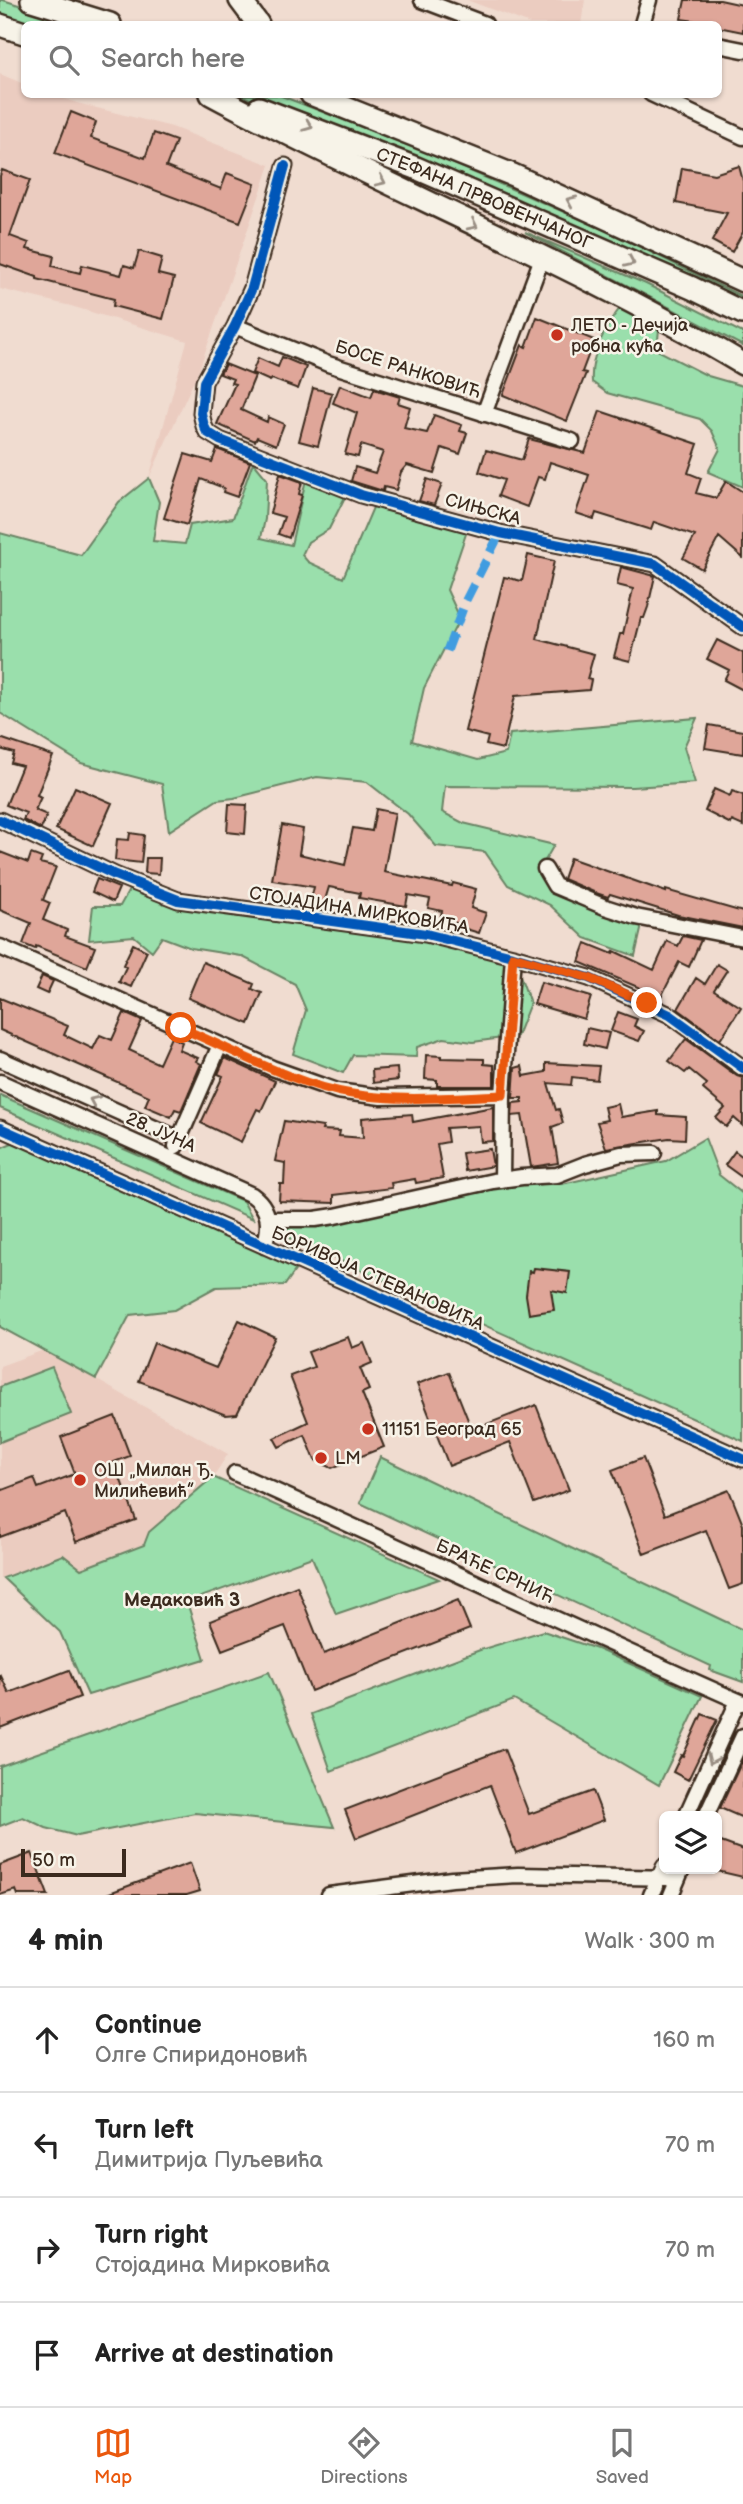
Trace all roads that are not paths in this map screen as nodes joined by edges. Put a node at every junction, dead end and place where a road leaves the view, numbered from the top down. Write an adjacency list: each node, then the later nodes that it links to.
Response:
1 (32, 0): 6 (highway)
2 (228, 0): 7 (highway)
3 (240, 0): 8 (highway)
4 (422, 0): 9 (street)
5 (649, 0): 10 (street)
6 (100, 21)
7 (237, 21)
8 (256, 21)
9 (477, 21)
10 (643, 21)
11 (0, 26): 12 (highway)
12 (21, 32)
13 (722, 46): 14 (street)
14 (743, 50)
15 (218, 98): 21 (highway, one-way to 21)
16 (232, 98): 23 (highway, СТЕФАНА ПРВОВЕНЧАНОГ, one-way to 23)
17 (321, 98): 22 (highway, СТЕФАНА ПРВОВЕНЧАНОГ, one-way to 17)
18 (660, 98): 19 (street)
19 (743, 137)
20 (285, 166): 24 (street)
21 (542, 258): 25 (highway); 26 (street)
22 (743, 281)
23 (743, 313)
24 (235, 326): 26 (street, БОСЕ РАНКОВИЋ); 28 (street, СИЊСКА)
25 (743, 364)
26 (484, 414): 27 (street, БОСЕ РАНКОВИЋ)
27 (572, 441)
28 (743, 627)
29 (0, 820): 33 (street, СТОЈАДИНА МИРКОВИЋА)
30 (545, 869): 31 (street)
31 (743, 937)
32 (0, 947): 34 (street)
33 (513, 956): 36 (street, СТОЈАДИНА МИРКОВИЋА); 38 (street)
34 (220, 1045): 38 (street); 40 (street)
35 (0, 1059): 40 (street, 28. ЈУНА, one-way to 35)
36 (743, 1068)
37 (0, 1082): 42 (street, 28. ЈУНА)
38 (503, 1095): 43 (street)
39 (0, 1128): 45 (street, БОРИВОЈА СТЕВАНОВИЋА)
40 (179, 1139): 42 (street)
41 (654, 1153): 43 (street)
42 (170, 1157): 44 (street, 28. ЈУНА)
43 (502, 1180): 44 (street)
44 (268, 1219): 45 (street)
45 (264, 1246): 46 (street, БОРИВОЈА СТЕВАНОВИЋА)
46 (743, 1459)
47 (235, 1472): 48 (street, БРАЋЕ СРНИЋ)
48 (741, 1702): 50 (street, БРАЋЕ СРНИЋ, one-way to 50)
49 (743, 1736): 51 (street)
50 (689, 1811)
51 (708, 1811)
52 (659, 1872): 55 (street)
53 (661, 1874): 56 (street)
54 (680, 1874): 57 (street)
55 (329, 1895)
56 (651, 1895)
57 (671, 1895)

